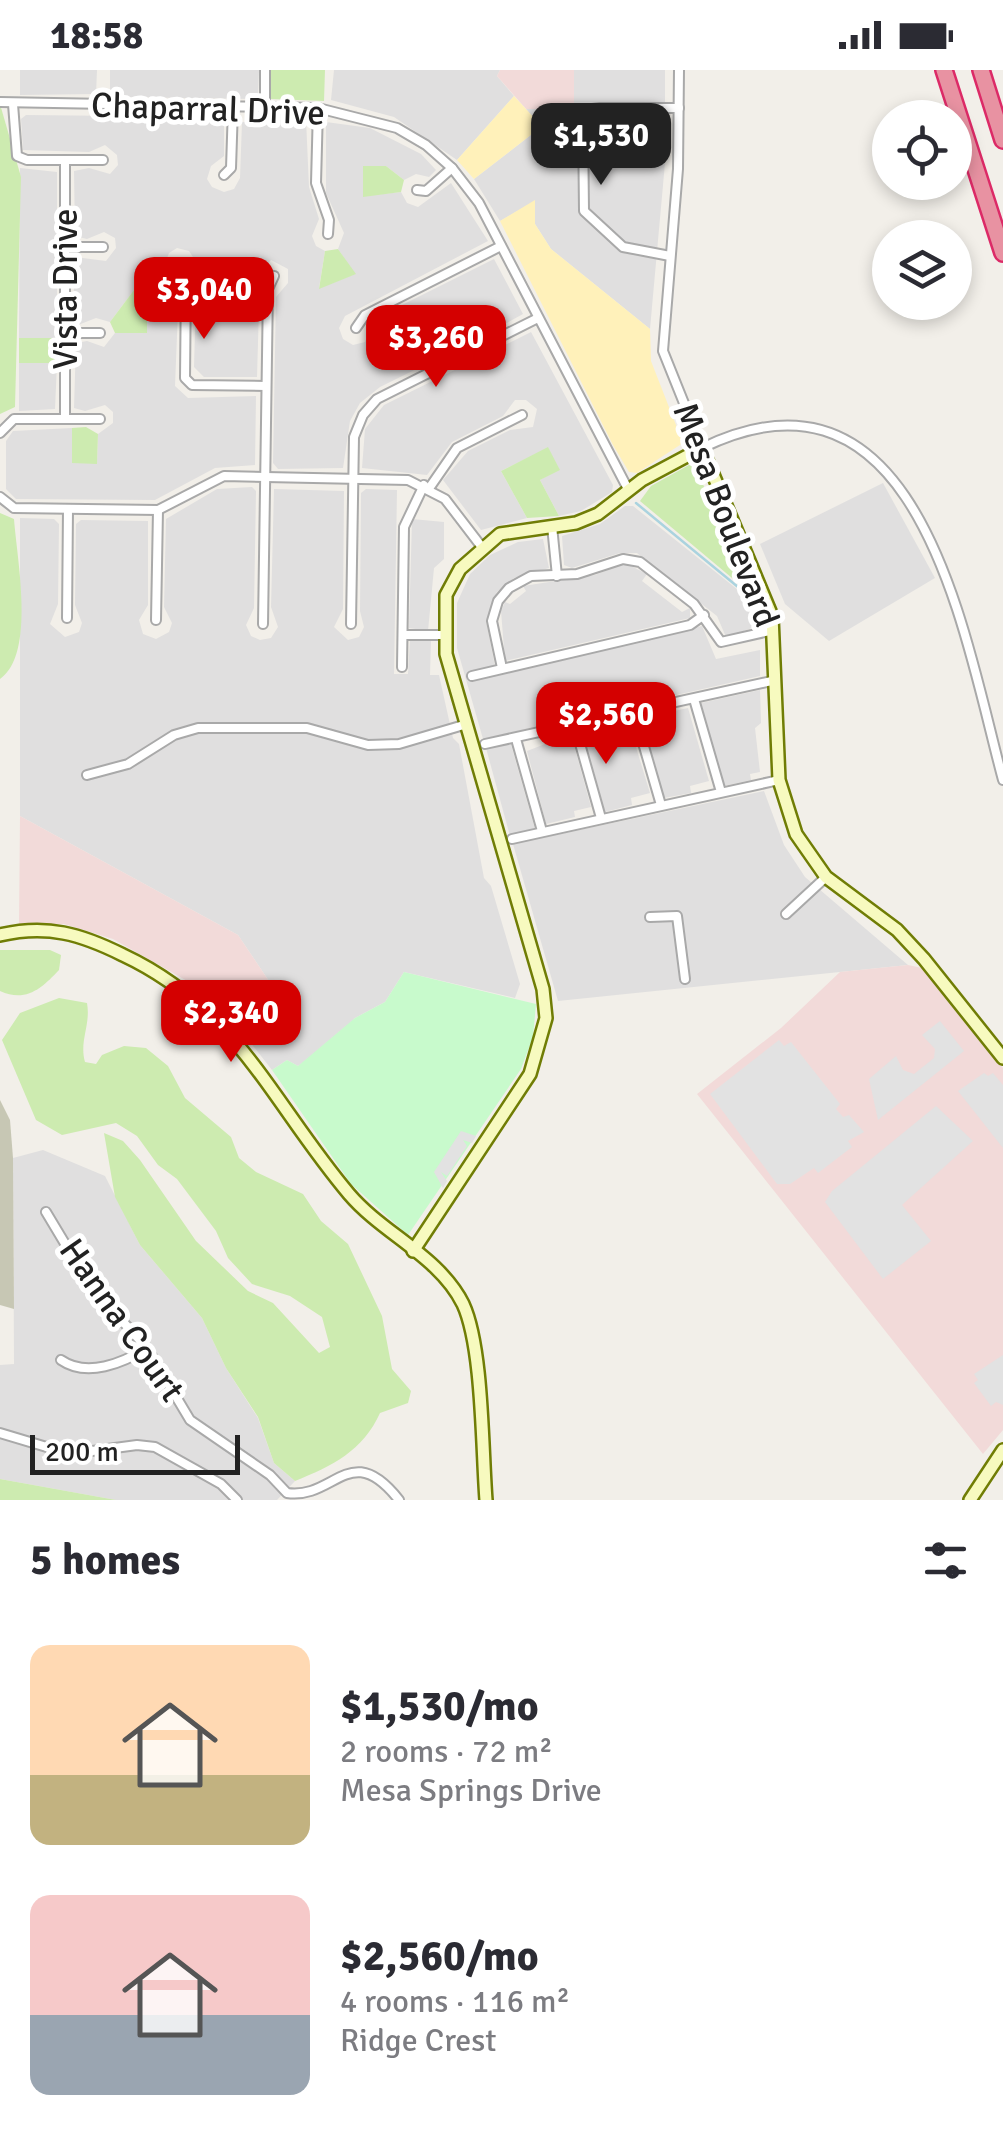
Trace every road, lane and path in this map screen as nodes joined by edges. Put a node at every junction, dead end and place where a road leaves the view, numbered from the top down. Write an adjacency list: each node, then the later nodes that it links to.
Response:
1 (264, 70): 8 (street)
2 (679, 70): 10 (street, Mesa Boulevard)
3 (944, 70): 21 (highway)
4 (980, 70): 11 (highway)
5 (0, 102): 6 (street, Chaparral Drive)
6 (13, 104): 7 (street, Chaparral Drive); 12 (street)
7 (233, 107): 8 (street, Chaparral Drive); 15 (street)
8 (264, 108): 9 (street, Chaparral Drive)
9 (318, 108): 14 (street, Chaparral Drive); 17 (street)
10 (679, 108): 22 (street, Mesa Boulevard); 22 (street)
11 (1003, 140)
12 (65, 160): 13 (street); 19 (street, Vista Drive)
13 (102, 160)
14 (452, 168): 16 (street); 18 (street, Chaparral Drive)
15 (224, 176)
16 (417, 190)
17 (328, 234)
18 (501, 246): 25 (street, Chaparral Drive); 26 (street)
19 (65, 247): 20 (street); 28 (street, Vista Drive)
20 (102, 247)
21 (1003, 253)
22 (670, 256): 34 (street, Mesa Boulevard)
23 (180, 264): 29 (street)
24 (274, 276): 29 (street)
25 (538, 318): 36 (street); 38 (street, Chaparral Drive)
26 (356, 328)
27 (100, 332): 28 (street)
28 (65, 333): 31 (street, Vista Drive)
29 (266, 386): 35 (street)
30 (522, 416): 37 (street)
31 (65, 419): 32 (street); 33 (street)
32 (100, 419)
33 (0, 433)
34 (702, 448): 38 (street); 50 (street, Mesa Boulevard); 65 (street)
35 (264, 477): 36 (street); 41 (street); 48 (street)
36 (353, 478): 37 (street); 49 (street)
37 (427, 486): 43 (street); 51 (street)
38 (629, 491): 42 (street)
39 (0, 497): 40 (street)
40 (68, 509): 41 (street); 46 (street)
41 (158, 510): 47 (street)
42 (552, 526): 43 (street); 44 (street)
43 (482, 546): 52 (street)
44 (557, 576): 45 (street); 54 (street)
45 (704, 615): 50 (street); 54 (street)
46 (67, 618)
47 (156, 620)
48 (263, 624)
49 (351, 624)
50 (774, 630): 56 (street, Mesa Boulevard)
51 (402, 635): 52 (street); 53 (street)
52 (443, 635): 59 (street)
53 (402, 667)
54 (502, 668): 55 (street)
55 (472, 676)
56 (776, 680): 57 (street); 64 (street, Mesa Boulevard)
57 (694, 699): 58 (street); 66 (street)
58 (634, 712): 60 (street); 67 (street)
59 (466, 724): 63 (street); 78 (street)
60 (574, 726): 61 (street); 68 (street)
61 (516, 739): 62 (street); 69 (street)
62 (485, 744)
63 (88, 775)
64 (778, 780): 66 (street); 71 (street, Mesa Boulevard)
65 (1003, 780)
66 (721, 792): 67 (street)
67 (661, 805): 68 (street)
68 (601, 818): 69 (street)
69 (542, 831): 70 (street)
70 (512, 839)
71 (826, 877): 72 (street); 76 (street, Mesa Boulevard)
72 (786, 914)
73 (650, 917): 75 (street)
74 (0, 935): 78 (street)
75 (685, 978)
76 (1000, 1049)
77 (46, 1212): 79 (street, Hanna Court)
78 (414, 1251): 85 (street)
79 (147, 1348): 80 (street); 84 (street, Hanna Court)
80 (61, 1360)
81 (0, 1433): 83 (street)
82 (1003, 1450): 86 (street)
83 (236, 1500)
84 (399, 1500)
85 (486, 1500)
86 (970, 1500)

